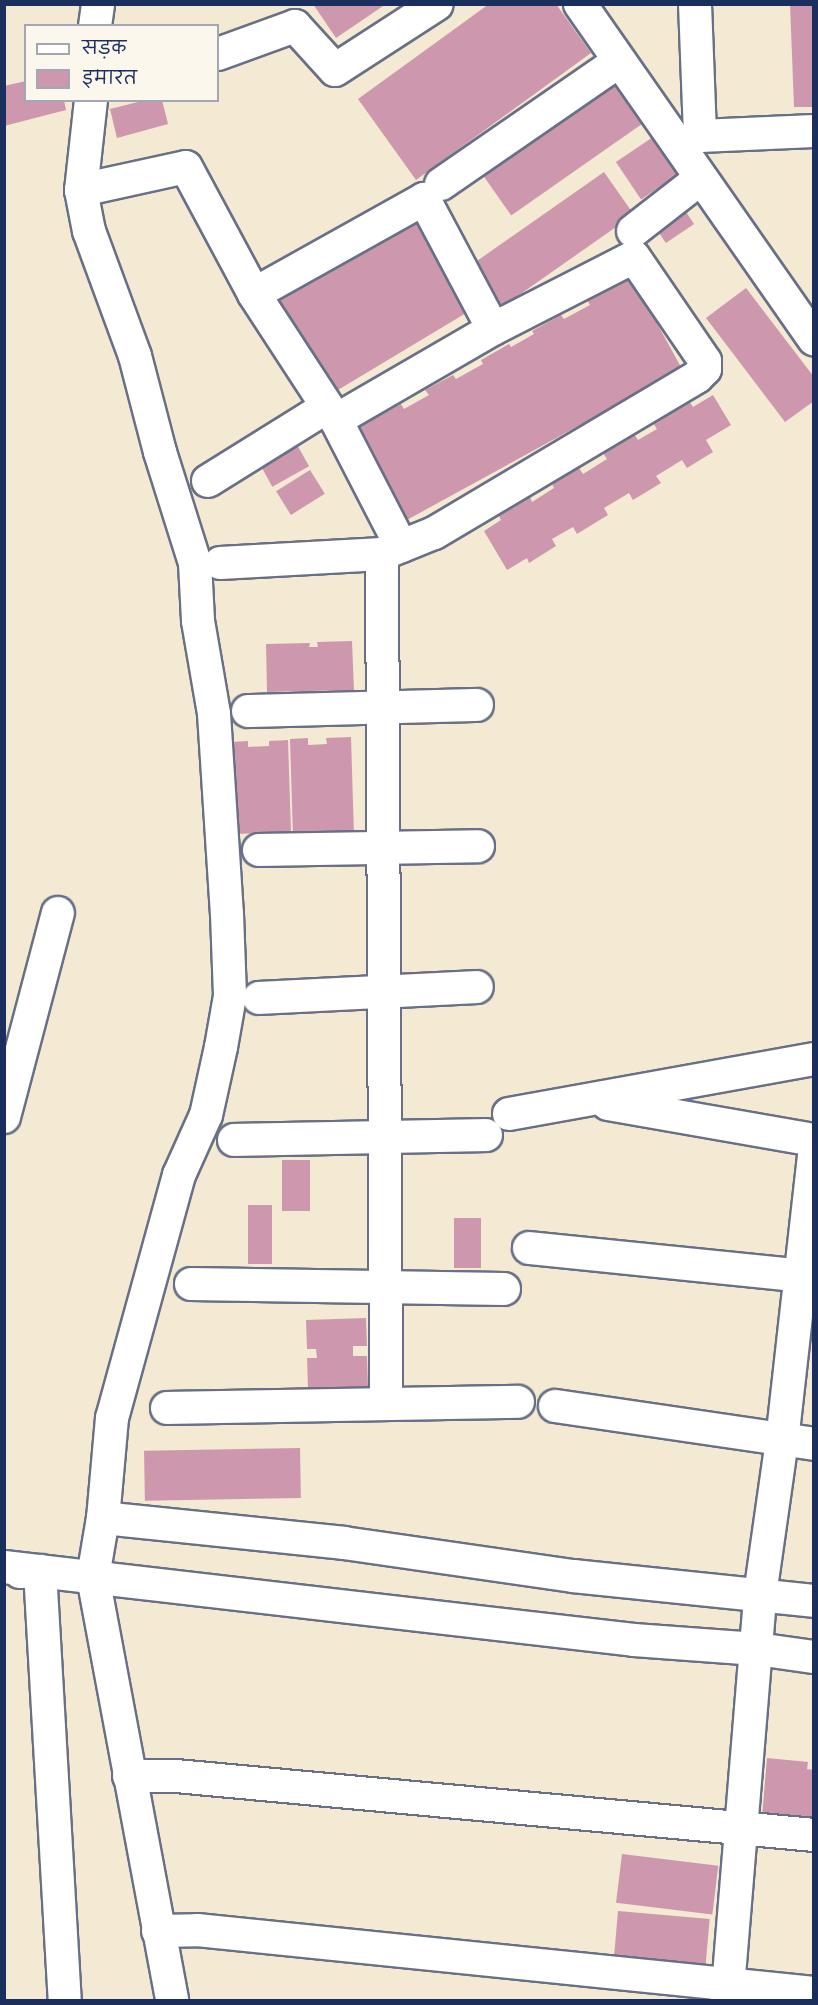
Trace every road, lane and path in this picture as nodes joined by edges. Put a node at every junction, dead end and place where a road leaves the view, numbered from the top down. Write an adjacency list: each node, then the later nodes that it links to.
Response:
1 (98, 4): 5 (street)
2 (437, 4): 6 (street)
3 (580, 4): 7 (street)
4 (695, 4): 9 (street)
5 (95, 24)
6 (219, 54)
7 (619, 61): 10 (street); 11 (street)
8 (91, 102): 12 (street)
9 (813, 131)
10 (701, 178): 13 (street); 16 (street)
11 (441, 184)
12 (81, 190): 14 (street); 51 (street)
13 (633, 231)
14 (254, 294): 15 (street); 17 (street)
15 (493, 329): 17 (street); 19 (street)
16 (813, 339)
17 (332, 414): 18 (street); 19 (street)
18 (208, 481)
19 (392, 550): 20 (street); 22 (street)
20 (220, 563)
21 (477, 705): 22 (street)
22 (382, 710): 23 (street); 25 (street)
23 (248, 711)
24 (478, 846): 25 (street)
25 (383, 848): 26 (street); 29 (street)
26 (259, 850)
27 (58, 914): 34 (street)
28 (477, 987): 29 (street)
29 (384, 992): 30 (street); 36 (street)
30 (259, 998)
31 (813, 1059): 32 (street)
32 (586, 1100): 33 (street); 38 (street)
33 (509, 1114)
34 (4, 1118)
35 (486, 1136): 36 (street)
36 (384, 1137): 37 (street); 43 (street)
37 (234, 1140)
38 (813, 1140)
39 (813, 1156): 41 (street)
40 (529, 1248): 41 (street)
41 (807, 1276): 49 (street)
42 (191, 1284): 43 (street)
43 (385, 1287): 44 (street); 46 (street)
44 (504, 1288)
45 (518, 1402): 46 (street)
46 (386, 1404): 48 (street)
47 (555, 1406): 49 (street)
48 (167, 1408)
49 (782, 1441): 50 (street); 56 (street)
50 (813, 1444)
51 (103, 1518): 55 (street); 56 (street)
52 (4, 1567): 53 (street)
53 (40, 1571): 54 (street); 55 (street); 66 (street)
54 (4, 1573)
55 (93, 1577): 58 (street); 60 (street)
56 (760, 1595): 57 (street); 58 (street)
57 (813, 1601)
58 (757, 1649): 59 (street); 61 (street)
59 (813, 1657)
60 (129, 1776): 61 (street); 63 (street)
61 (742, 1829): 62 (street); 64 (street)
62 (813, 1835)
63 (158, 1931): 64 (street); 67 (street)
64 (728, 1992): 65 (street)
65 (813, 1993)
66 (65, 2001)
67 (172, 2001)

